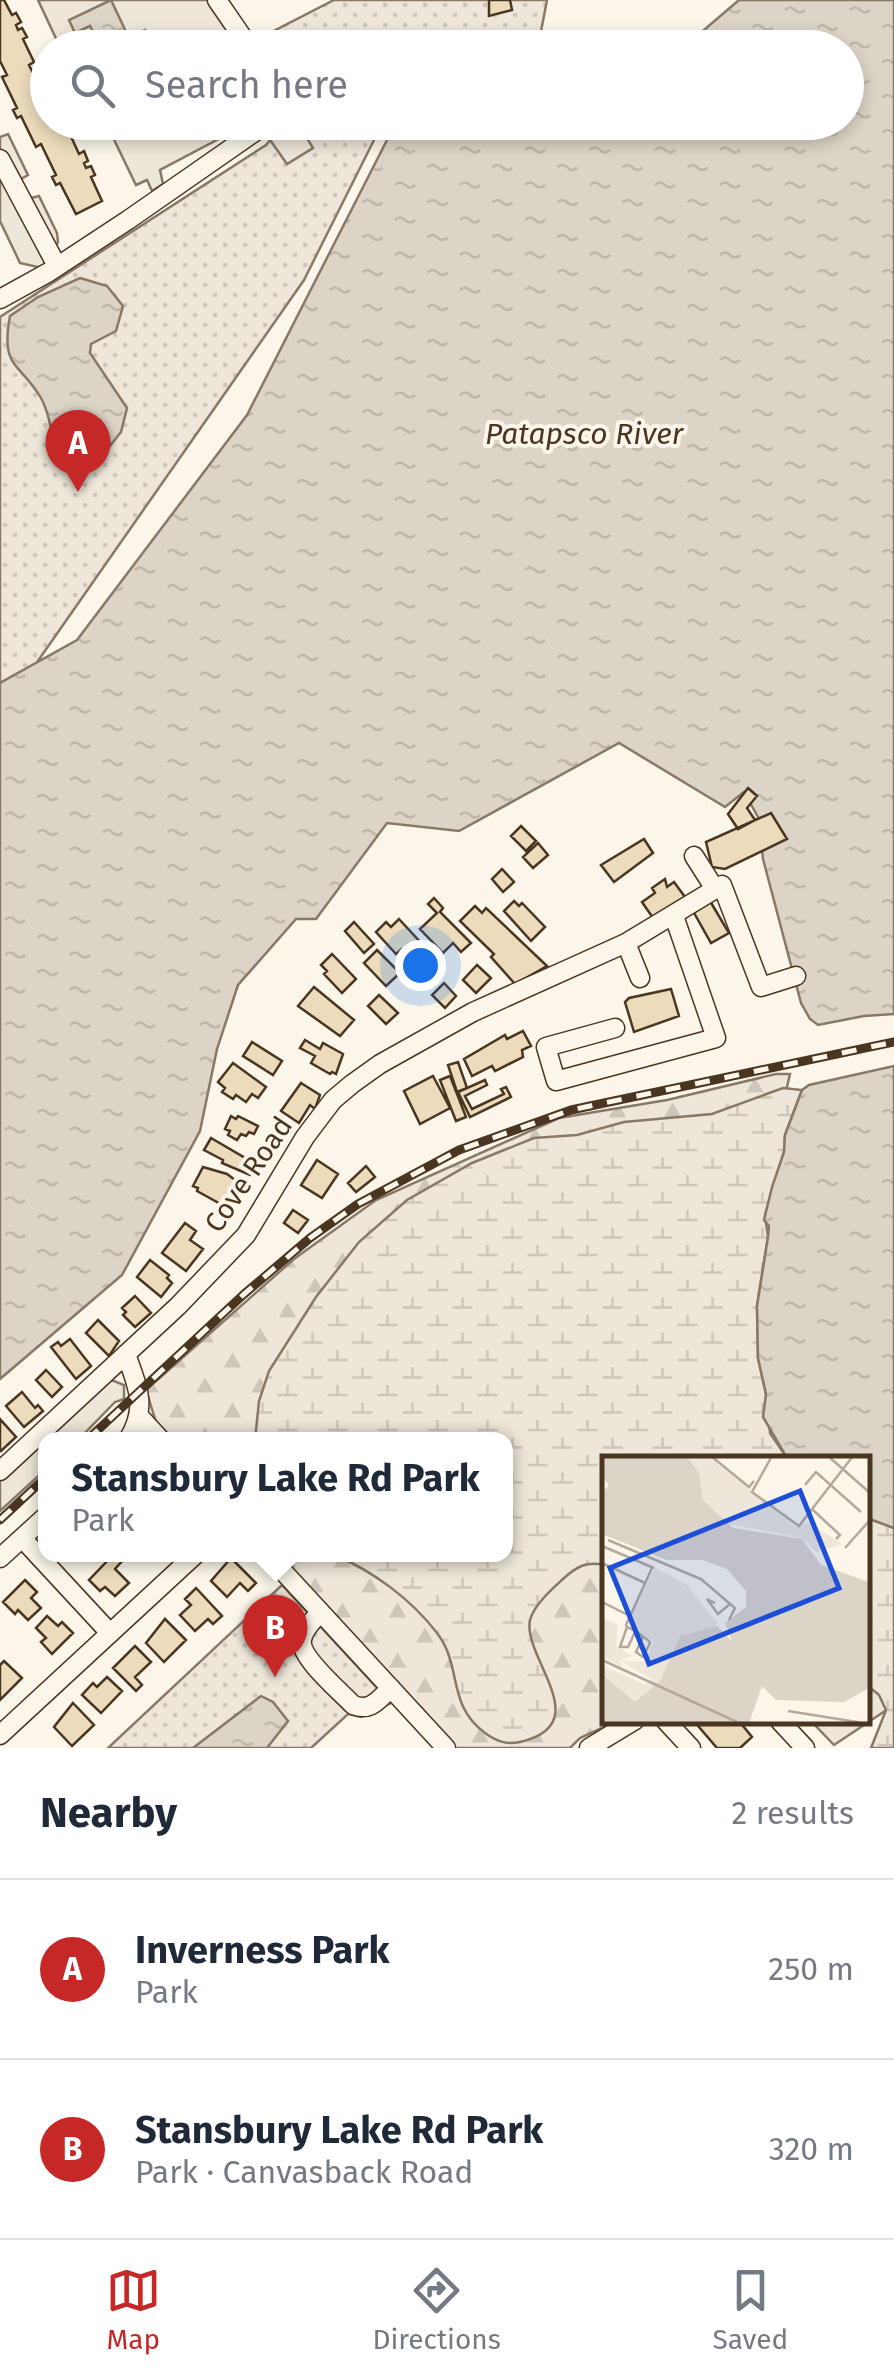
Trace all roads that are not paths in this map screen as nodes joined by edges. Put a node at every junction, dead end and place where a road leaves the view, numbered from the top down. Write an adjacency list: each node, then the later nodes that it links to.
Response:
1 (217, 0): 2 (street)
2 (235, 30)
3 (248, 140): 5 (street)
4 (0, 159): 5 (street)
5 (57, 266): 6 (street)
6 (0, 299)
7 (694, 856): 8 (street)
8 (715, 889): 9 (street, Cove Road); 11 (street)
9 (674, 916): 10 (street, Cove Road); 13 (street)
10 (626, 943): 12 (street); 14 (street, Cove Road)
11 (796, 976)
12 (640, 978)
13 (615, 1028)
14 (126, 1354): 15 (street); 16 (street, Cove Road)
15 (140, 1417): 17 (street); 18 (street)
16 (42, 1432)
17 (132, 1432)
18 (154, 1432)
19 (38, 1436): 20 (street, Cove Road)
20 (0, 1471)
21 (38, 1523): 22 (street)
22 (22, 1538): 23 (street); 24 (street)
23 (38, 1555)
24 (0, 1558)
25 (44, 1562): 29 (street)
26 (187, 1562): 29 (street)
27 (274, 1562): 28 (street)
28 (320, 1612): 30 (street); 30 (street)
29 (110, 1633): 34 (street)
30 (391, 1688): 35 (street)
31 (630, 1723): 36 (street)
32 (668, 1723): 37 (street)
33 (782, 1723): 38 (street)
34 (0, 1735)
35 (444, 1747)
36 (589, 1748)
37 (691, 1748)
38 (805, 1748)

